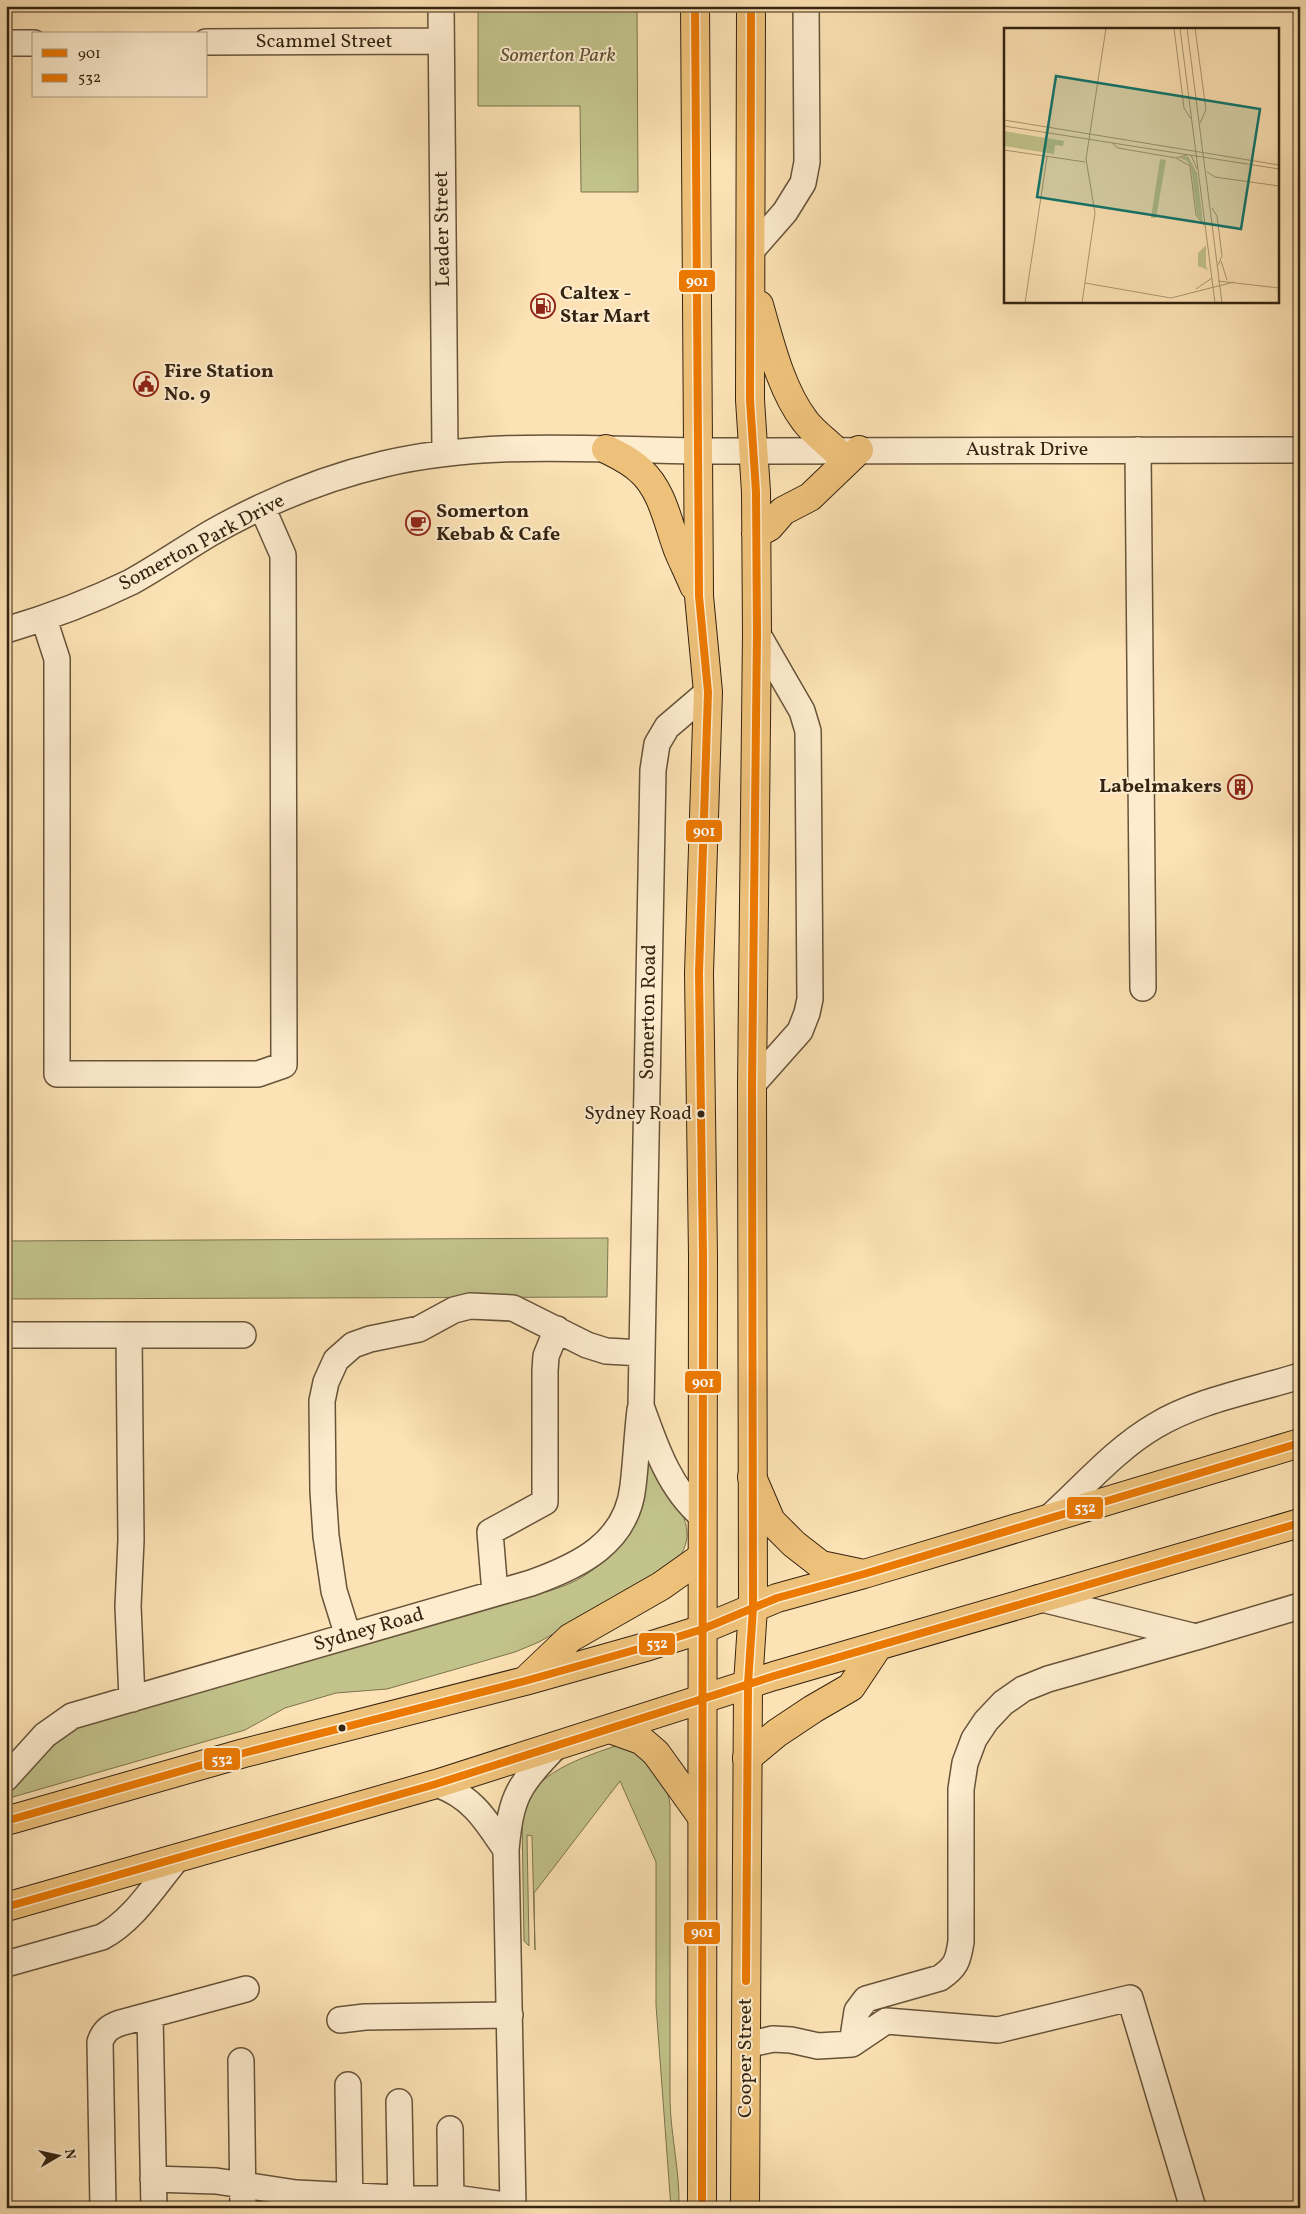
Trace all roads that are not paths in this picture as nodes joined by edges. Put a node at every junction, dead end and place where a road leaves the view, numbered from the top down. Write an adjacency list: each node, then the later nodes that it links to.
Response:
1 (441, 6): 5 (street, Leader Street)
2 (695, 6): 14 (main road)
3 (751, 6): 9 (main road)
4 (806, 6): 9 (street)
5 (441, 41): 6 (street, Scammel Street); 16 (street, Leader Street)
6 (208, 42)
7 (6, 43): 8 (street)
8 (32, 43)
9 (750, 262): 11 (main road); 15 (main road)
10 (606, 449): 14 (street, Somerton Park Drive); 16 (street, Somerton Park Drive); 19 (main road)
11 (754, 450): 14 (street, Somerton Park Drive); 15 (street, Austrak Drive); 18 (main road)
12 (1138, 450): 13 (street, Austrak Drive); 15 (street, Austrak Drive); 24 (street)
13 (1300, 450)
14 (698, 451): 19 (main road)
15 (848, 451): 18 (main road)
16 (446, 452): 17 (street, Somerton Park Drive)
17 (262, 507): 20 (street, Somerton Park Drive); 20 (street)
18 (756, 534): 22 (main road)
19 (699, 596): 23 (main road)
20 (44, 619): 21 (street, Somerton Park Drive)
21 (6, 630)
22 (757, 634): 25 (main road); 25 (street)
23 (708, 692): 30 (street, Somerton Road); 35 (main road)
24 (1143, 988)
25 (752, 1086): 34 (main road)
26 (556, 1329): 30 (street); 40 (street); 45 (street)
27 (6, 1335): 28 (street)
28 (129, 1335): 29 (street); 50 (street)
29 (243, 1335)
30 (642, 1352): 32 (street, Somerton Road)
31 (1300, 1376): 36 (street)
32 (641, 1406): 35 (street, Somerton Road); 40 (street, Sydney Road)
33 (1300, 1442): 36 (main road)
34 (752, 1477): 39 (main road); 43 (main road)
35 (702, 1516): 38 (main road)
36 (1050, 1517): 39 (main road)
37 (1300, 1524): 41 (main road)
38 (702, 1557): 44 (main road); 48 (main road)
39 (864, 1574): 43 (main road)
40 (495, 1593): 45 (street, Sydney Road)
41 (1038, 1598): 46 (street); 47 (main road)
42 (1300, 1606): 46 (street)
43 (753, 1608): 44 (main road); 49 (main road, Cooper Street)
44 (703, 1629): 48 (main road); 51 (main road)
45 (348, 1636): 50 (street, Sydney Road)
46 (1196, 1637): 67 (street)
47 (877, 1648): 49 (main road); 54 (main road)
48 (525, 1681): 58 (main road)
49 (748, 1684): 51 (main road); 54 (main road, Cooper Street)
50 (132, 1699): 55 (street, Sydney Road)
51 (704, 1700): 52 (main road); 57 (main road)
52 (610, 1729): 53 (main road); 57 (main road)
53 (558, 1745): 56 (main road); 59 (street)
54 (747, 1758): 68 (main road, Cooper Street)
55 (6, 1778)
56 (436, 1784): 59 (street); 60 (main road)
57 (702, 1817): 73 (main road)
58 (6, 1821)
59 (506, 1850): 65 (street)
60 (176, 1860): 61 (main road); 62 (street)
61 (6, 1907)
62 (6, 1964)
63 (246, 1989): 64 (street)
64 (150, 2015): 75 (street); 81 (street)
65 (510, 2015): 66 (street); 80 (street)
66 (340, 2020)
67 (852, 2044): 68 (street); 85 (street)
68 (746, 2045): 74 (main road, Cooper Street)
69 (241, 2061): 76 (street)
70 (348, 2085): 77 (street)
71 (399, 2102): 78 (street)
72 (450, 2129): 79 (street)
73 (702, 2143): 74 (main road); 83 (main road)
74 (745, 2144): 84 (main road, Cooper Street)
75 (153, 2179): 76 (street); 82 (street)
76 (243, 2196): 77 (street)
77 (350, 2202): 78 (street)
78 (401, 2203): 79 (street)
79 (451, 2203): 80 (street)
80 (510, 2207)
81 (102, 2208)
82 (154, 2208)
83 (702, 2208)
84 (745, 2208)
85 (1194, 2208)

